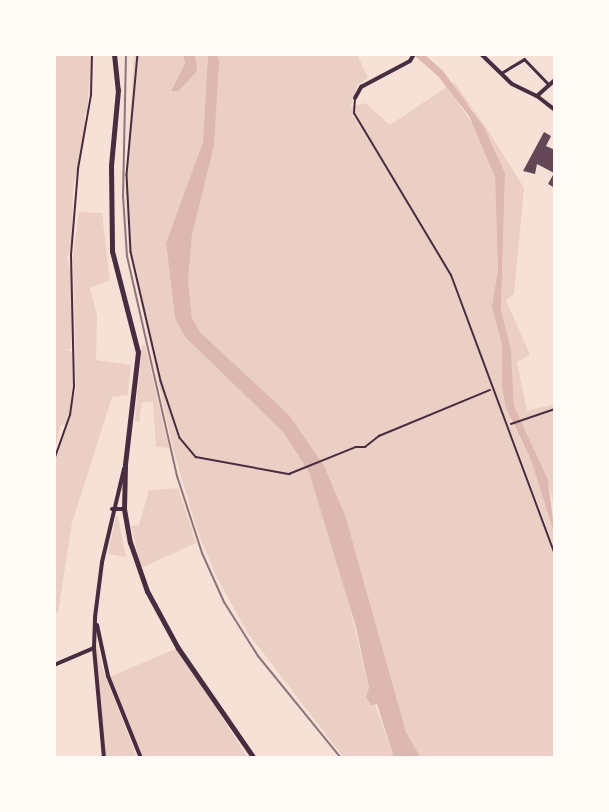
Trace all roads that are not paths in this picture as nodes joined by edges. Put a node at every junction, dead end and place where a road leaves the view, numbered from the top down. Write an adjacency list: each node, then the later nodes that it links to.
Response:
1 (114, 54): 10 (main road)
2 (483, 54): 4 (street)
3 (413, 55): 8 (street)
4 (501, 73): 6 (street); 7 (street)
5 (555, 80): 6 (street)
6 (548, 84): 7 (street)
7 (537, 96): 9 (street)
8 (355, 98): 13 (lane)
9 (555, 110)
10 (125, 465): 11 (street); 12 (main road)
11 (112, 509): 12 (street); 14 (street)
12 (124, 509): 19 (main road)
13 (555, 554)
14 (95, 618): 15 (street); 18 (street)
15 (93, 648): 16 (street); 17 (street)
16 (54, 665)
17 (104, 758)
18 (141, 758)
19 (254, 758)

